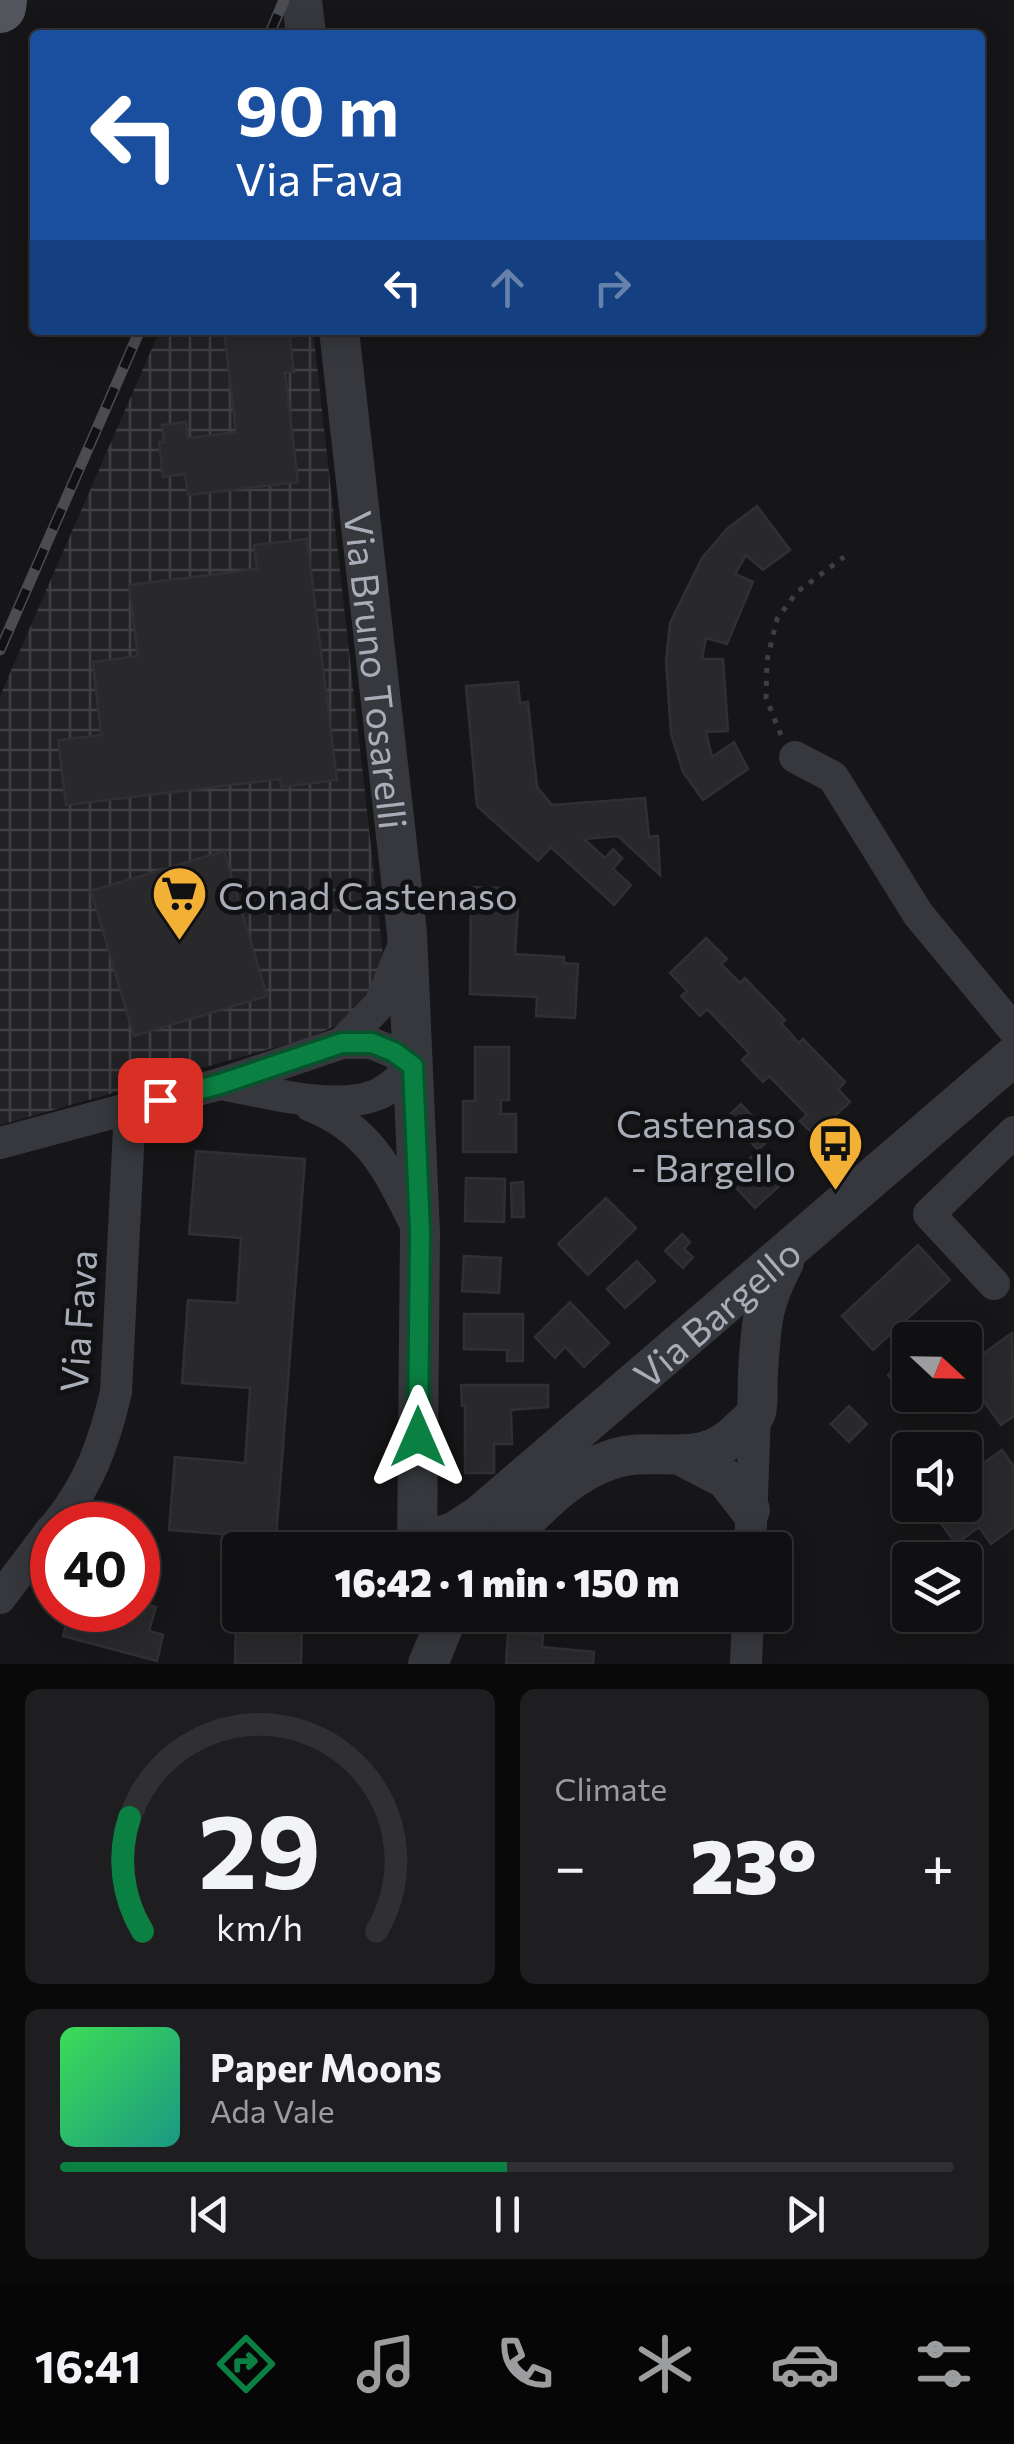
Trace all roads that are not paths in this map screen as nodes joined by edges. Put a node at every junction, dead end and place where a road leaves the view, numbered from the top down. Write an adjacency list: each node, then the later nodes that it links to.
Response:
1 (302, 0): 2 (street)
2 (305, 30)
3 (339, 335): 5 (street, Via Bruno Tosarelli)
4 (794, 757): 6 (street)
5 (407, 933): 7 (street); 9 (street, Via Bruno Tosarelli)
6 (1014, 1030)
7 (342, 1043): 9 (street); 10 (street)
8 (1014, 1056): 16 (street, Via Bargello)
9 (413, 1066): 11 (street); 15 (street, Via Bruno Tosarelli)
10 (220, 1084): 11 (street); 12 (street)
11 (283, 1095): 15 (street)
12 (130, 1108): 14 (street); 20 (street, Via Fava)
13 (1014, 1132): 17 (street)
14 (0, 1143)
15 (420, 1232): 22 (street, Via Bruno Tosarelli)
16 (791, 1250): 18 (street); 23 (street, Via Bargello)
17 (994, 1284)
18 (756, 1414): 19 (street); 21 (street)
19 (684, 1456): 21 (street); 24 (street)
20 (72, 1502)
21 (750, 1510): 25 (street)
22 (421, 1532)
23 (454, 1532)
24 (515, 1532)
25 (750, 1532)
26 (30, 1559): 27 (street, Via Fava)
27 (0, 1598)
28 (415, 1632): 32 (street)
29 (441, 1632): 33 (street)
30 (749, 1632): 31 (street)
31 (750, 1660)
32 (414, 1664)
33 (428, 1664)

